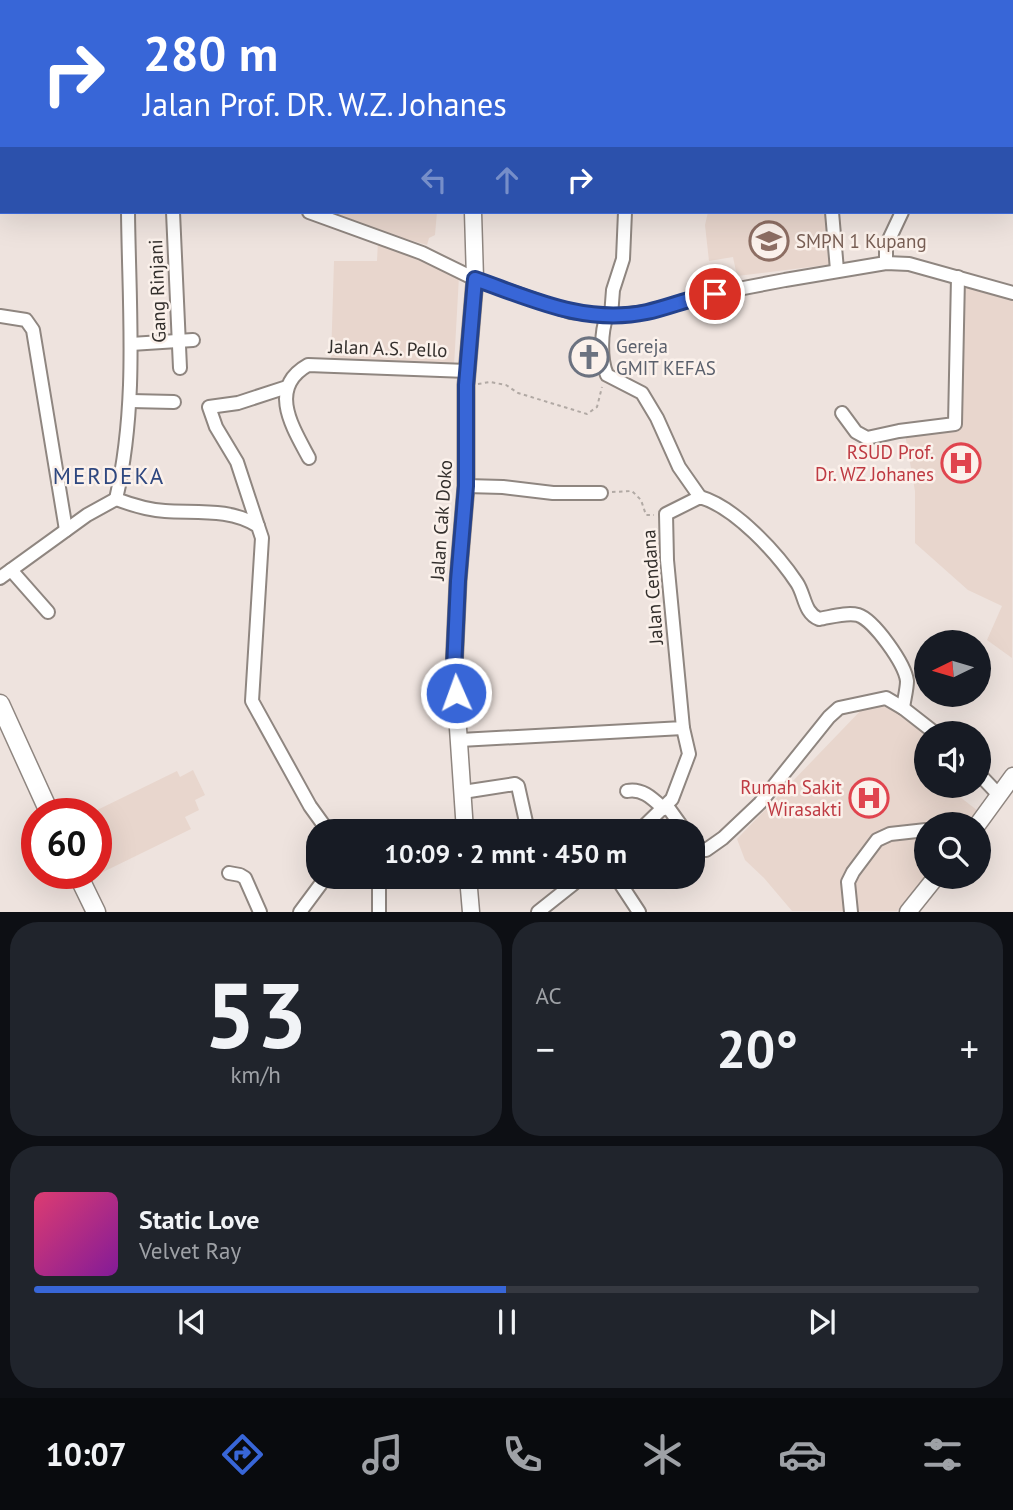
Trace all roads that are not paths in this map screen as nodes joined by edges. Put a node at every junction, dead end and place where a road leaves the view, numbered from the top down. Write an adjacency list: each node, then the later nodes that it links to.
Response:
1 (128, 214): 17 (street)
2 (173, 214): 16 (street, Gang Rinjani)
3 (315, 214): 11 (street)
4 (473, 214): 11 (main road, Jalan Cak Doko)
5 (625, 214): 14 (street)
6 (832, 214): 9 (street)
7 (901, 214): 8 (street)
8 (886, 263): 9 (street); 10 (street)
9 (837, 270): 14 (street)
10 (958, 277): 12 (street); 23 (street)
11 (475, 279): 14 (street); 19 (main road, Jalan Cak Doko)
12 (1013, 293)
13 (0, 316): 30 (street)
14 (609, 316): 27 (street)
15 (193, 340): 16 (street)
16 (178, 341): 17 (street); 18 (street, Gang Rinjani)
17 (131, 344): 21 (street)
18 (180, 368)
19 (467, 378): 20 (street, Jalan A.S. Pello); 25 (main road, Jalan Cak Doko)
20 (287, 387): 24 (street); 29 (street)
21 (131, 401): 22 (street); 28 (street)
22 (174, 402)
23 (842, 413)
24 (309, 458)
25 (466, 486): 26 (street); 37 (main road, Jalan Cak Doko)
26 (601, 493)
27 (700, 497): 34 (street); 36 (street, Jalan Cendana)
28 (116, 499): 29 (street); 30 (street)
29 (258, 526): 46 (street)
30 (66, 530): 31 (street)
31 (6, 574): 32 (street)
32 (48, 612)
33 (1, 708): 43 (highway)
34 (903, 708): 35 (street); 52 (street)
35 (920, 721)
36 (683, 728): 37 (street); 44 (street, Jalan Cendana)
37 (460, 740): 41 (main road, Jalan Cak Doko)
38 (1013, 776): 42 (main road)
39 (991, 787): 42 (street)
40 (626, 791): 44 (street)
41 (463, 792): 47 (main road, Jalan Cak Doko); 48 (street)
42 (998, 794): 45 (main road)
43 (43, 798)
44 (665, 807): 49 (street, Jalan Cendana); 50 (street)
45 (986, 812)
46 (320, 819)
47 (464, 819)
48 (525, 819)
49 (652, 819)
50 (675, 819)
51 (914, 831): 68 (street)
52 (705, 850)
53 (229, 873): 63 (street)
54 (85, 889): 62 (highway)
55 (317, 889): 64 (street)
56 (379, 889): 65 (street)
57 (471, 889): 61 (main road)
58 (567, 889): 66 (street)
59 (624, 889): 67 (street)
60 (926, 889): 69 (main road)
61 (475, 910)
62 (96, 912)
63 (260, 912)
64 (300, 912)
65 (379, 912)
66 (538, 912)
67 (639, 912)
68 (851, 912)
69 (908, 912)

